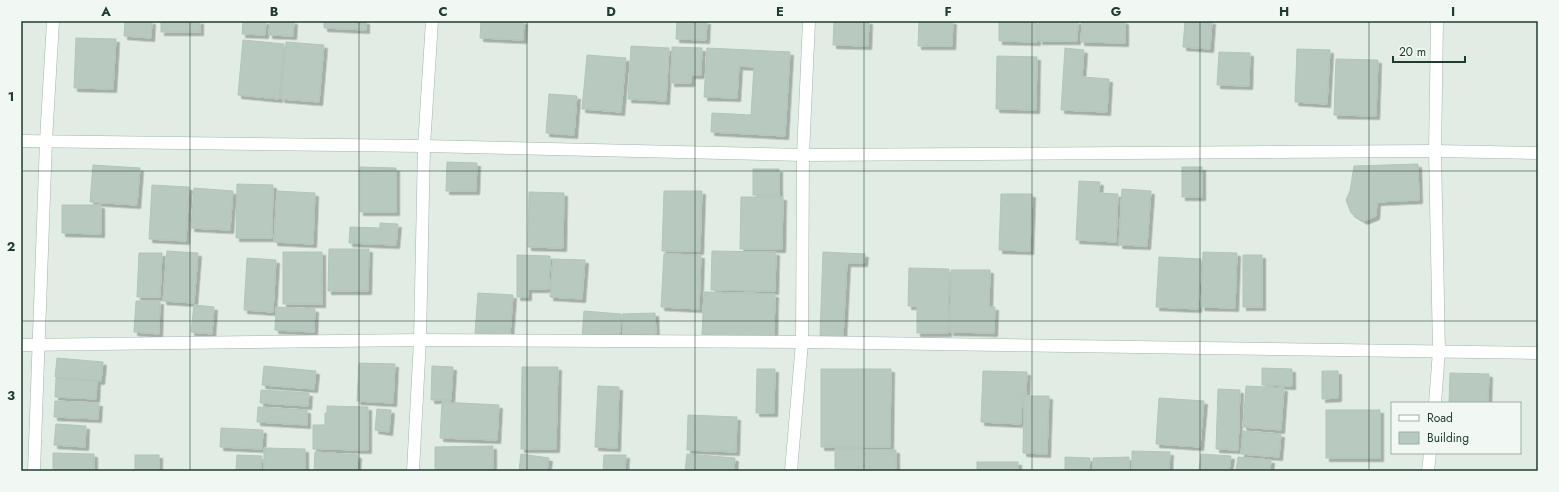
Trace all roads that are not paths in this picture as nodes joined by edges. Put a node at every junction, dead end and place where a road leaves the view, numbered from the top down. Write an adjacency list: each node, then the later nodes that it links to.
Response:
1 (53, 21): 6 (street)
2 (432, 21): 7 (street)
3 (809, 21): 10 (street)
4 (1437, 21): 8 (street)
5 (21, 141): 6 (street)
6 (46, 141): 7 (street); 14 (street)
7 (424, 146): 10 (street); 11 (street)
8 (1435, 151): 9 (street); 10 (street); 15 (street)
9 (1538, 153)
10 (803, 155): 12 (street)
11 (420, 340): 12 (street); 14 (street); 20 (street)
12 (802, 342): 15 (street); 21 (street)
13 (21, 345): 14 (street)
14 (38, 345): 19 (street)
15 (1439, 351): 16 (street); 17 (street)
16 (1538, 353)
17 (1434, 402)
18 (1430, 454): 22 (street)
19 (34, 471)
20 (413, 471)
21 (791, 471)
22 (1428, 471)

